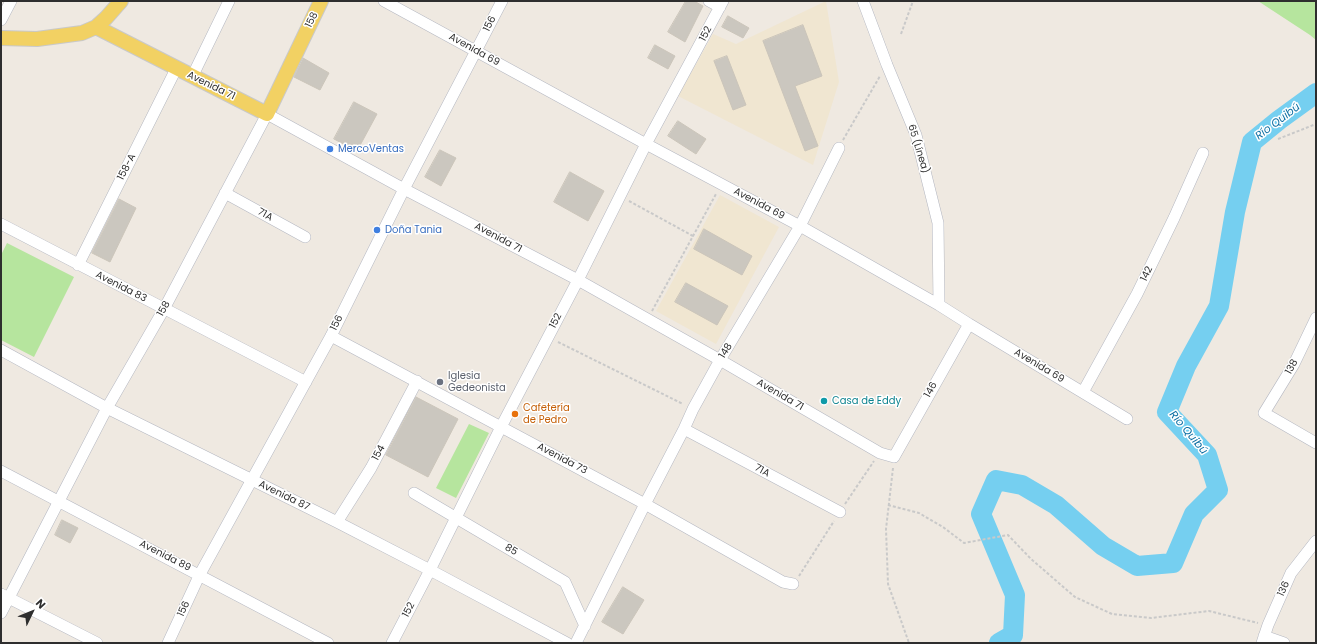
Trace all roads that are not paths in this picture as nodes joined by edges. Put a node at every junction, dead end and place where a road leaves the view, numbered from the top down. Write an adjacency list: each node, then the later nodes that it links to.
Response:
1 (11, 1): 10 (street)
2 (121, 1): 11 (main road)
3 (229, 1): 15 (street)
4 (322, 1): 16 (main road, 158)
5 (384, 1): 13 (street, Avenida 69)
6 (502, 1): 13 (street, 156)
7 (709, 1): 9 (street)
8 (863, 1): 27 (street, 65 (Línea))
9 (722, 4): 17 (street, 152)
10 (1, 20)
11 (96, 27): 12 (main road); 14 (main road, Avenida 71)
12 (1, 38)
13 (476, 51): 17 (street, Avenida 69); 20 (street, 156)
14 (176, 69): 15 (main road, Avenida 71); 25 (street, 158-A)
15 (192, 77): 16 (main road, Avenida 71)
16 (267, 114): 20 (street, Avenida 71); 21 (street, 158)
17 (646, 144): 22 (street, Avenida 69); 26 (street, 152)
18 (839, 148): 22 (street, 148)
19 (1203, 153): 36 (street, 142)
20 (404, 189): 26 (street, Avenida 71); 31 (street, 156)
21 (225, 192): 24 (street, 71A); 28 (street, 158)
22 (800, 226): 27 (street, Avenida 69); 33 (street, 148)
23 (2, 227): 25 (street, Avenida 83)
24 (305, 237)
25 (78, 265): 28 (street, Avenida 83)
26 (578, 280): 33 (street, Avenida 71); 39 (street, 152)
27 (939, 305): 30 (street, Avenida 69)
28 (164, 309): 35 (street, Avenida 83); 37 (street, 158)
29 (1316, 318): 41 (street, 138)
30 (969, 324): 36 (street, Avenida 69); 42 (street, 146)
31 (331, 336): 34 (street, Avenida 73); 35 (street, 156)
32 (1, 350): 37 (street, Avenida 87)
33 (720, 360): 40 (street, 148); 42 (street, Avenida 71)
34 (417, 381): 39 (street, Avenida 73); 50 (street, 154)
35 (306, 382): 44 (street, 156)
36 (1083, 392): 38 (street, Avenida 69)
37 (107, 408): 44 (street, Avenida 87); 46 (street, 158)
38 (1127, 419)
39 (501, 427): 47 (street, Avenida 73); 49 (street, 152)
40 (684, 430): 47 (street, 148); 48 (street, 71A)
41 (1316, 443)
42 (894, 457)
43 (1, 471): 46 (street, Avenida 89)
44 (251, 480): 50 (street, Avenida 87); 53 (street, 156)
45 (414, 493): 49 (street, 85)
46 (58, 501): 53 (street, Avenida 89); 55 (street, 158)
47 (645, 504): 54 (street, Avenida 73); 57 (street, 148)
48 (840, 512)
49 (456, 517): 52 (street, 152); 57 (street, 85)
50 (336, 522): 52 (street, Avenida 87)
51 (1316, 542): 58 (street, 136)
52 (430, 570): 62 (street, 152); 63 (street, Avenida 87)
53 (200, 574): 60 (street, 156); 61 (street, Avenida 89)
54 (793, 584)
55 (5, 596): 56 (street, 158); 59 (street)
56 (1, 613)
57 (585, 626): 64 (street, 148)
58 (1264, 634): 65 (street)
59 (97, 643)
60 (168, 643)
61 (328, 643)
62 (392, 643)
63 (567, 643)
64 (576, 643)
65 (1284, 643)

